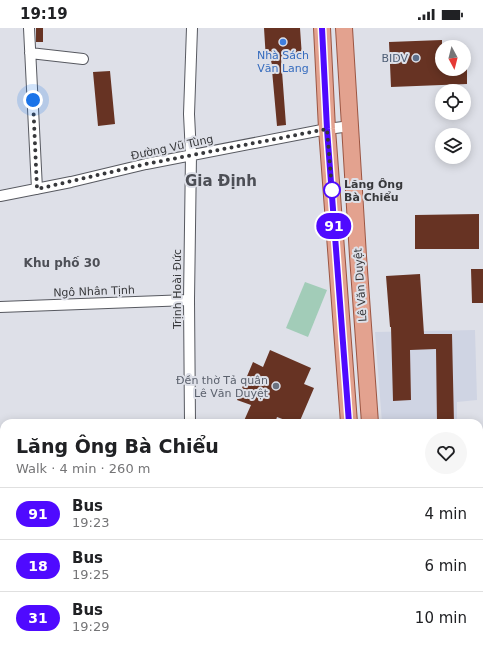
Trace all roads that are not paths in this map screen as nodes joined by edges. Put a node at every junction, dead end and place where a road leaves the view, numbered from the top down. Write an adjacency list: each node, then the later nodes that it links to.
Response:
1 (29, 28): 5 (street)
2 (192, 28): 9 (street, Trịnh Hoài Đức)
3 (322, 28): 8 (main road, Lê Văn Duyệt)
4 (344, 28): 7 (main road, Lê Văn Duyệt)
5 (30, 53): 6 (street); 10 (street)
6 (83, 59)
7 (351, 126): 8 (street, Đường Vũ Tùng); 12 (main road, Lê Văn Duyệt)
8 (327, 129): 9 (street, Đường Vũ Tùng); 13 (main road, Lê Văn Duyệt)
9 (191, 155): 10 (street, Đường Vũ Tùng); 14 (street, Trịnh Hoài Đức)
10 (37, 189): 11 (street, Đường Vũ Tùng)
11 (0, 196)
12 (357, 239): 13 (main road); 18 (main road, Lê Văn Duyệt)
13 (335, 241): 17 (main road, Lê Văn Duyệt)
14 (189, 300): 15 (street, Ngô Nhân Tịnh); 16 (street, Trịnh Hoài Đức)
15 (0, 307)
16 (190, 419)
17 (349, 419)
18 (370, 419)

